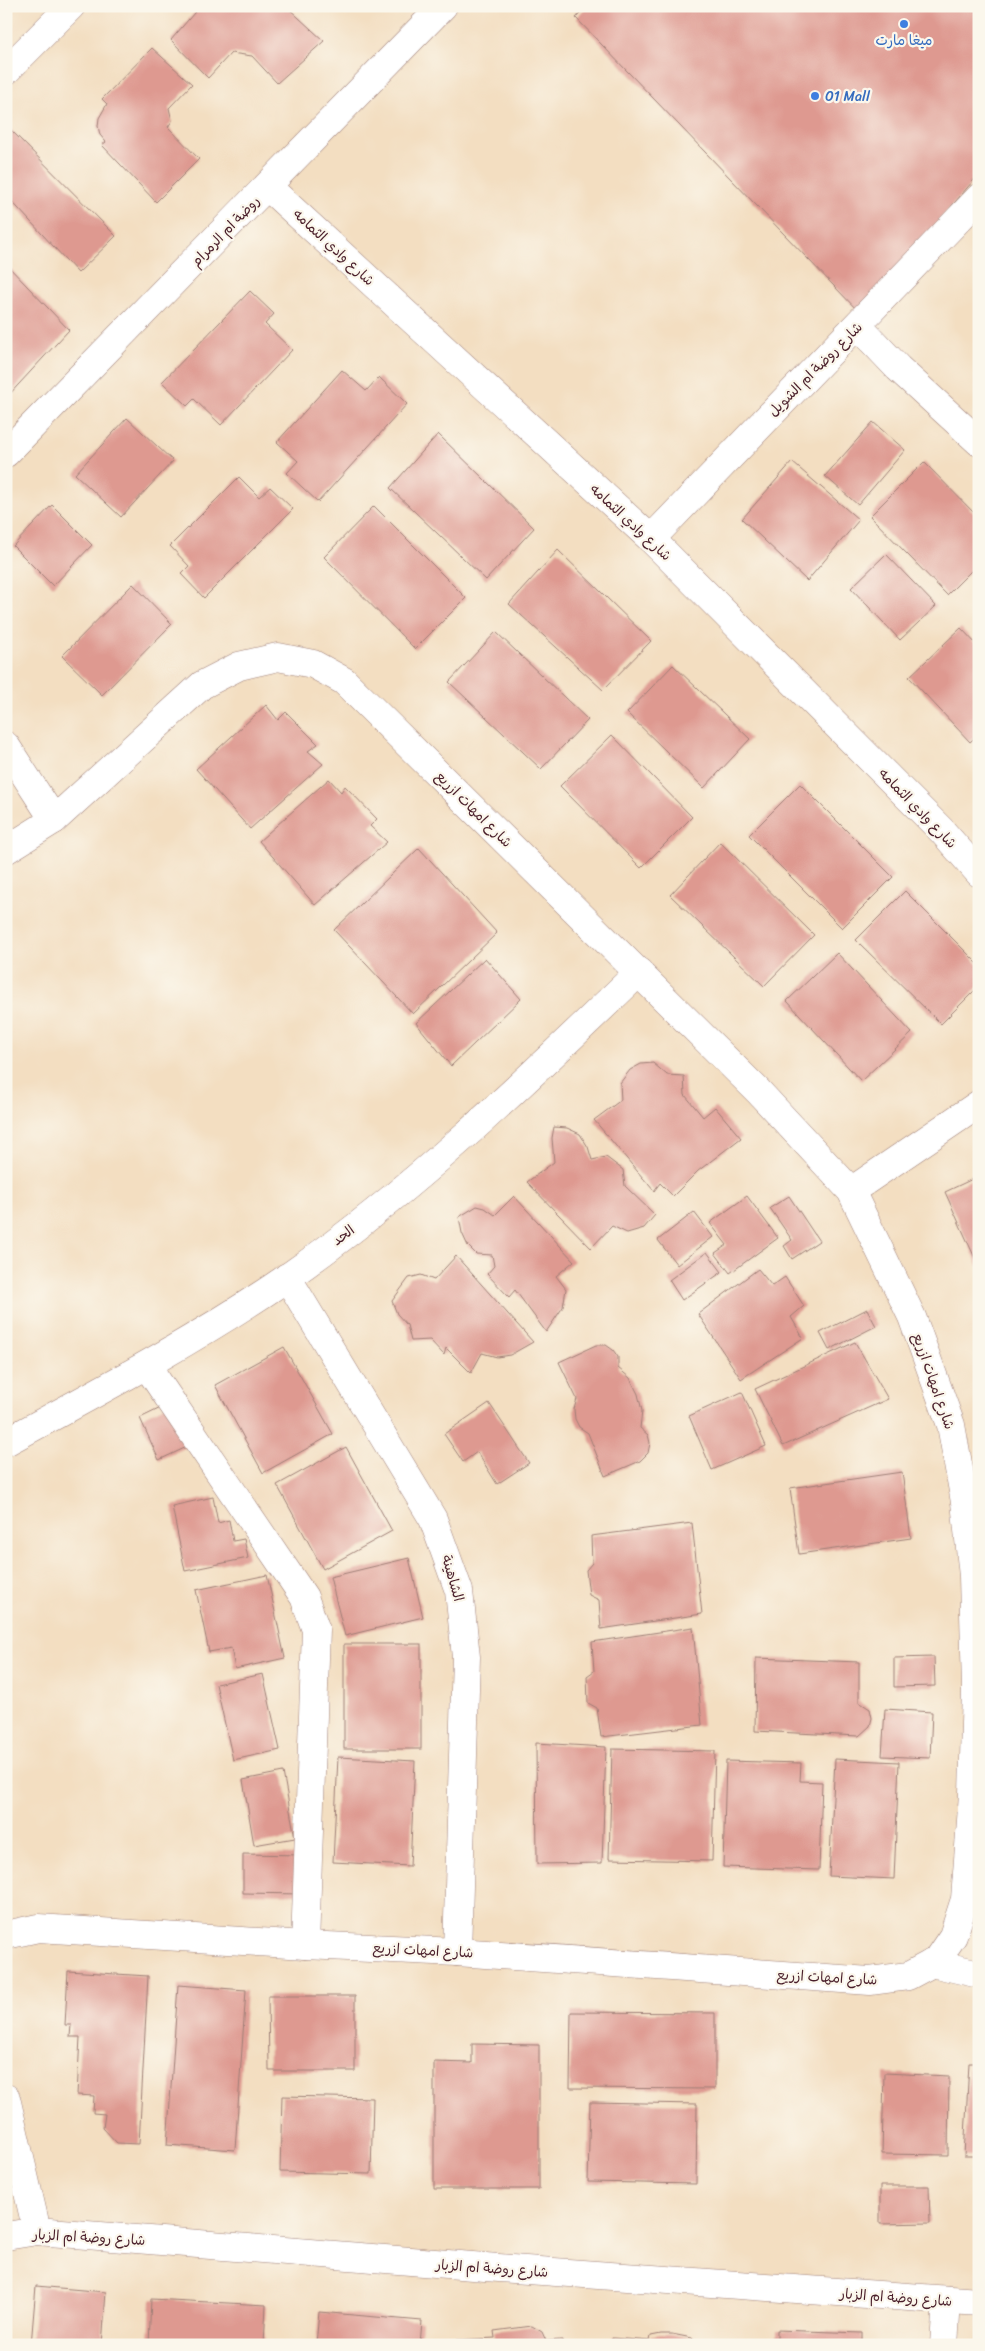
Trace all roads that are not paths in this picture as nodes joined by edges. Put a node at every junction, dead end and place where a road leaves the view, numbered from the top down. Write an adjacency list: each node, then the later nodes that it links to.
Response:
1 (70, 6): 3 (street)
2 (430, 11): 4 (street, روضة ام الرمرام)
3 (6, 71)
4 (268, 187): 8 (street, روضة ام الرمرام); 9 (street, شارع وادي الثمامه)
5 (979, 198): 6 (street, شارع روضة ام الشويل)
6 (858, 326): 7 (street); 9 (street, شارع روضة ام الشويل)
7 (979, 442)
8 (6, 454)
9 (651, 539): 13 (street, شارع وادي الثمامه)
10 (6, 746): 11 (street)
11 (54, 820): 12 (street, شارع امهات ازريع); 14 (street, شارع امهات ازريع)
12 (6, 850)
13 (979, 873)
14 (639, 972): 16 (street, شارع امهات ازريع); 17 (street, الحد)
15 (979, 1104): 16 (street)
16 (850, 1190): 20 (street, شارع امهات ازريع)
17 (288, 1277): 18 (street, الحد); 23 (street, الشاهينة)
18 (147, 1366): 19 (street, الحد); 22 (street)
19 (6, 1442)
20 (974, 1832): 24 (street, شارع امهات ازريع)
21 (6, 1935): 22 (street, شارع امهات ازريع)
22 (305, 1945): 23 (street, شارع امهات ازريع)
23 (457, 1952): 24 (street, شارع امهات ازريع)
24 (932, 1963): 25 (street)
25 (979, 1974)
26 (6, 2098): 27 (street)
27 (37, 2231): 28 (street, شارع روضة ام الزبار); 29 (street, شارع روضة ام الزبار)
28 (6, 2236)
29 (947, 2300): 30 (street, شارع روضة ام الزبار); 31 (street)
30 (979, 2302)
31 (944, 2345)

